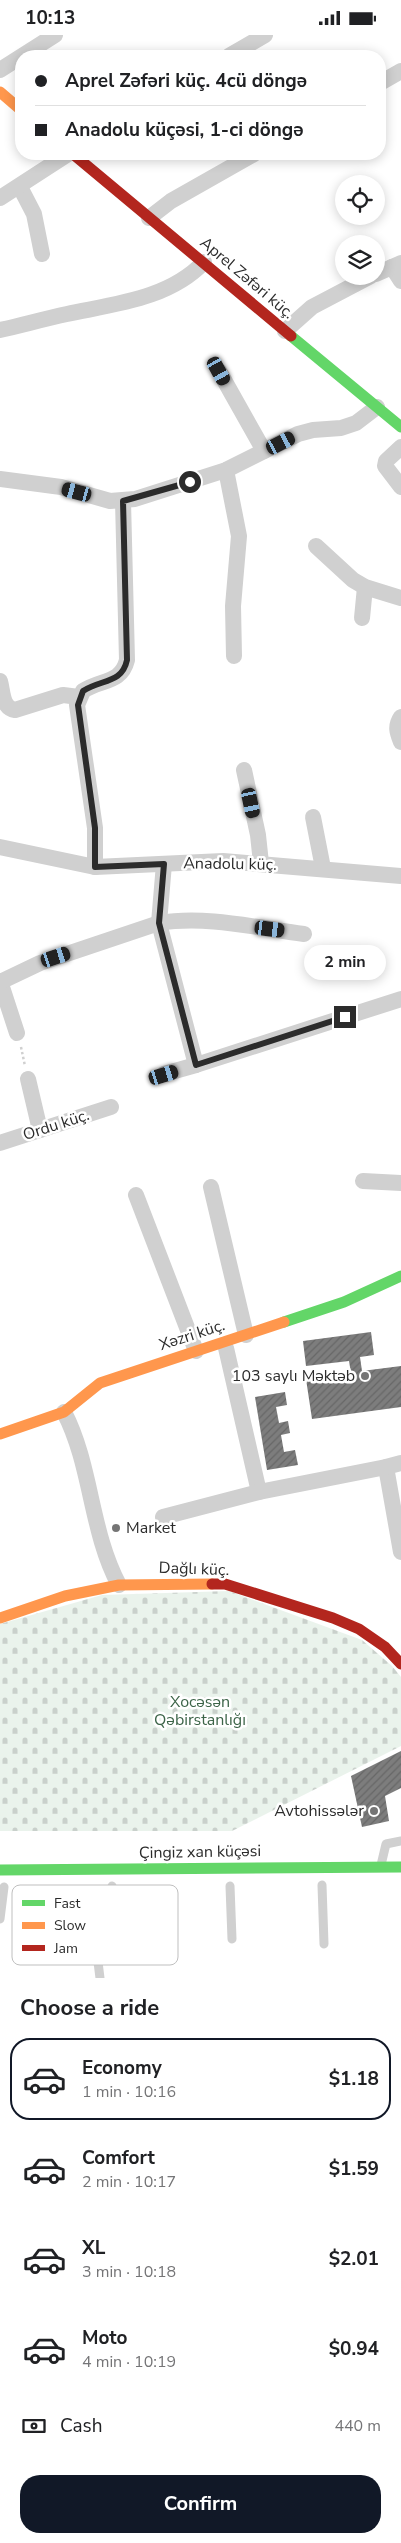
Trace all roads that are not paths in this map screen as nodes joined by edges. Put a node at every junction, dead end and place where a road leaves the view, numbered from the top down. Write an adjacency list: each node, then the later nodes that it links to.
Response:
1 (55, 35): 3 (street)
2 (265, 35): 4 (street)
3 (31, 50)
4 (240, 50)
5 (15, 60): 6 (street)
6 (0, 70)
7 (401, 71): 8 (street)
8 (386, 80)
9 (0, 92): 10 (street)
10 (15, 105)
11 (59, 160): 14 (street)
12 (80, 160): 16 (street, Aprel Zəfəri küç.)
13 (243, 160): 16 (street)
14 (20, 187): 15 (street); 17 (street)
15 (0, 198)
16 (149, 217): 18 (street, Aprel Zəfəri küç.)
17 (42, 254)
18 (204, 263): 23 (street); 24 (street, Aprel Zəfəri küç.)
19 (397, 265): 20 (street); 21 (street)
20 (385, 270)
21 (401, 281)
22 (354, 285): 24 (street)
23 (0, 330)
24 (285, 331): 26 (street, Aprel Zəfəri küç.)
25 (219, 371): 29 (street)
26 (377, 407): 27 (street, Aprel Zəfəri küç.); 29 (street)
27 (401, 427)
28 (401, 447): 32 (street)
29 (264, 451): 30 (street)
30 (226, 470): 33 (street); 38 (street)
31 (0, 479): 33 (street)
32 (401, 487)
33 (123, 501): 40 (street)
34 (316, 546): 35 (street)
35 (365, 587): 36 (street); 37 (street)
36 (401, 598)
37 (362, 618)
38 (234, 657)
39 (0, 681): 40 (street)
40 (79, 697): 48 (street)
41 (401, 717): 42 (street)
42 (401, 742)
43 (244, 770): 46 (street)
44 (313, 817): 49 (street)
45 (0, 847): 48 (street, Anadolu küç.)
46 (261, 863): 47 (street, Anadolu küç.); 49 (street, Anadolu küç.)
47 (164, 864): 48 (street, Anadolu küç.); 51 (street)
48 (95, 867)
49 (323, 869): 50 (street, Anadolu küç.)
50 (401, 876)
51 (159, 923): 52 (street); 53 (street); 56 (street)
52 (304, 934)
53 (0, 982): 55 (street)
54 (401, 999): 56 (street)
55 (17, 1033)
56 (196, 1065): 57 (street)
57 (164, 1075)
58 (28, 1079): 60 (street)
59 (112, 1107): 60 (street, Ordu küç.)
60 (40, 1130): 61 (street, Ordu küç.)
61 (0, 1143)
62 (363, 1181): 63 (street)
63 (401, 1183)
64 (211, 1187): 67 (street)
65 (136, 1195): 69 (street)
66 (401, 1276): 67 (street, Xəzri küç.)
67 (246, 1335): 69 (street, Xəzri küç.)
68 (226, 1348): 73 (street)
69 (196, 1351): 70 (street, Xəzri küç.)
70 (64, 1413): 71 (street, Xəzri küç.); 76 (street)
71 (0, 1434)
72 (394, 1465): 73 (street); 75 (street)
73 (260, 1492): 74 (street)
74 (162, 1517)
75 (401, 1552)
76 (119, 1585): 77 (street, Dağlı küç.); 78 (street, Dağlı küç.)
77 (0, 1618)
78 (401, 1664)
79 (401, 1841): 80 (lane)
80 (380, 1867): 81 (street, Çingiz xan küçəsi); 82 (street, Çingiz xan küçəsi)
81 (401, 1867)
82 (0, 1870)
83 (322, 1885): 88 (lane)
84 (230, 1886): 87 (lane)
85 (6, 1887): 86 (lane)
86 (0, 1919)
87 (232, 1939)
88 (324, 1944)
89 (98, 1965): 90 (lane)
90 (100, 1978)

